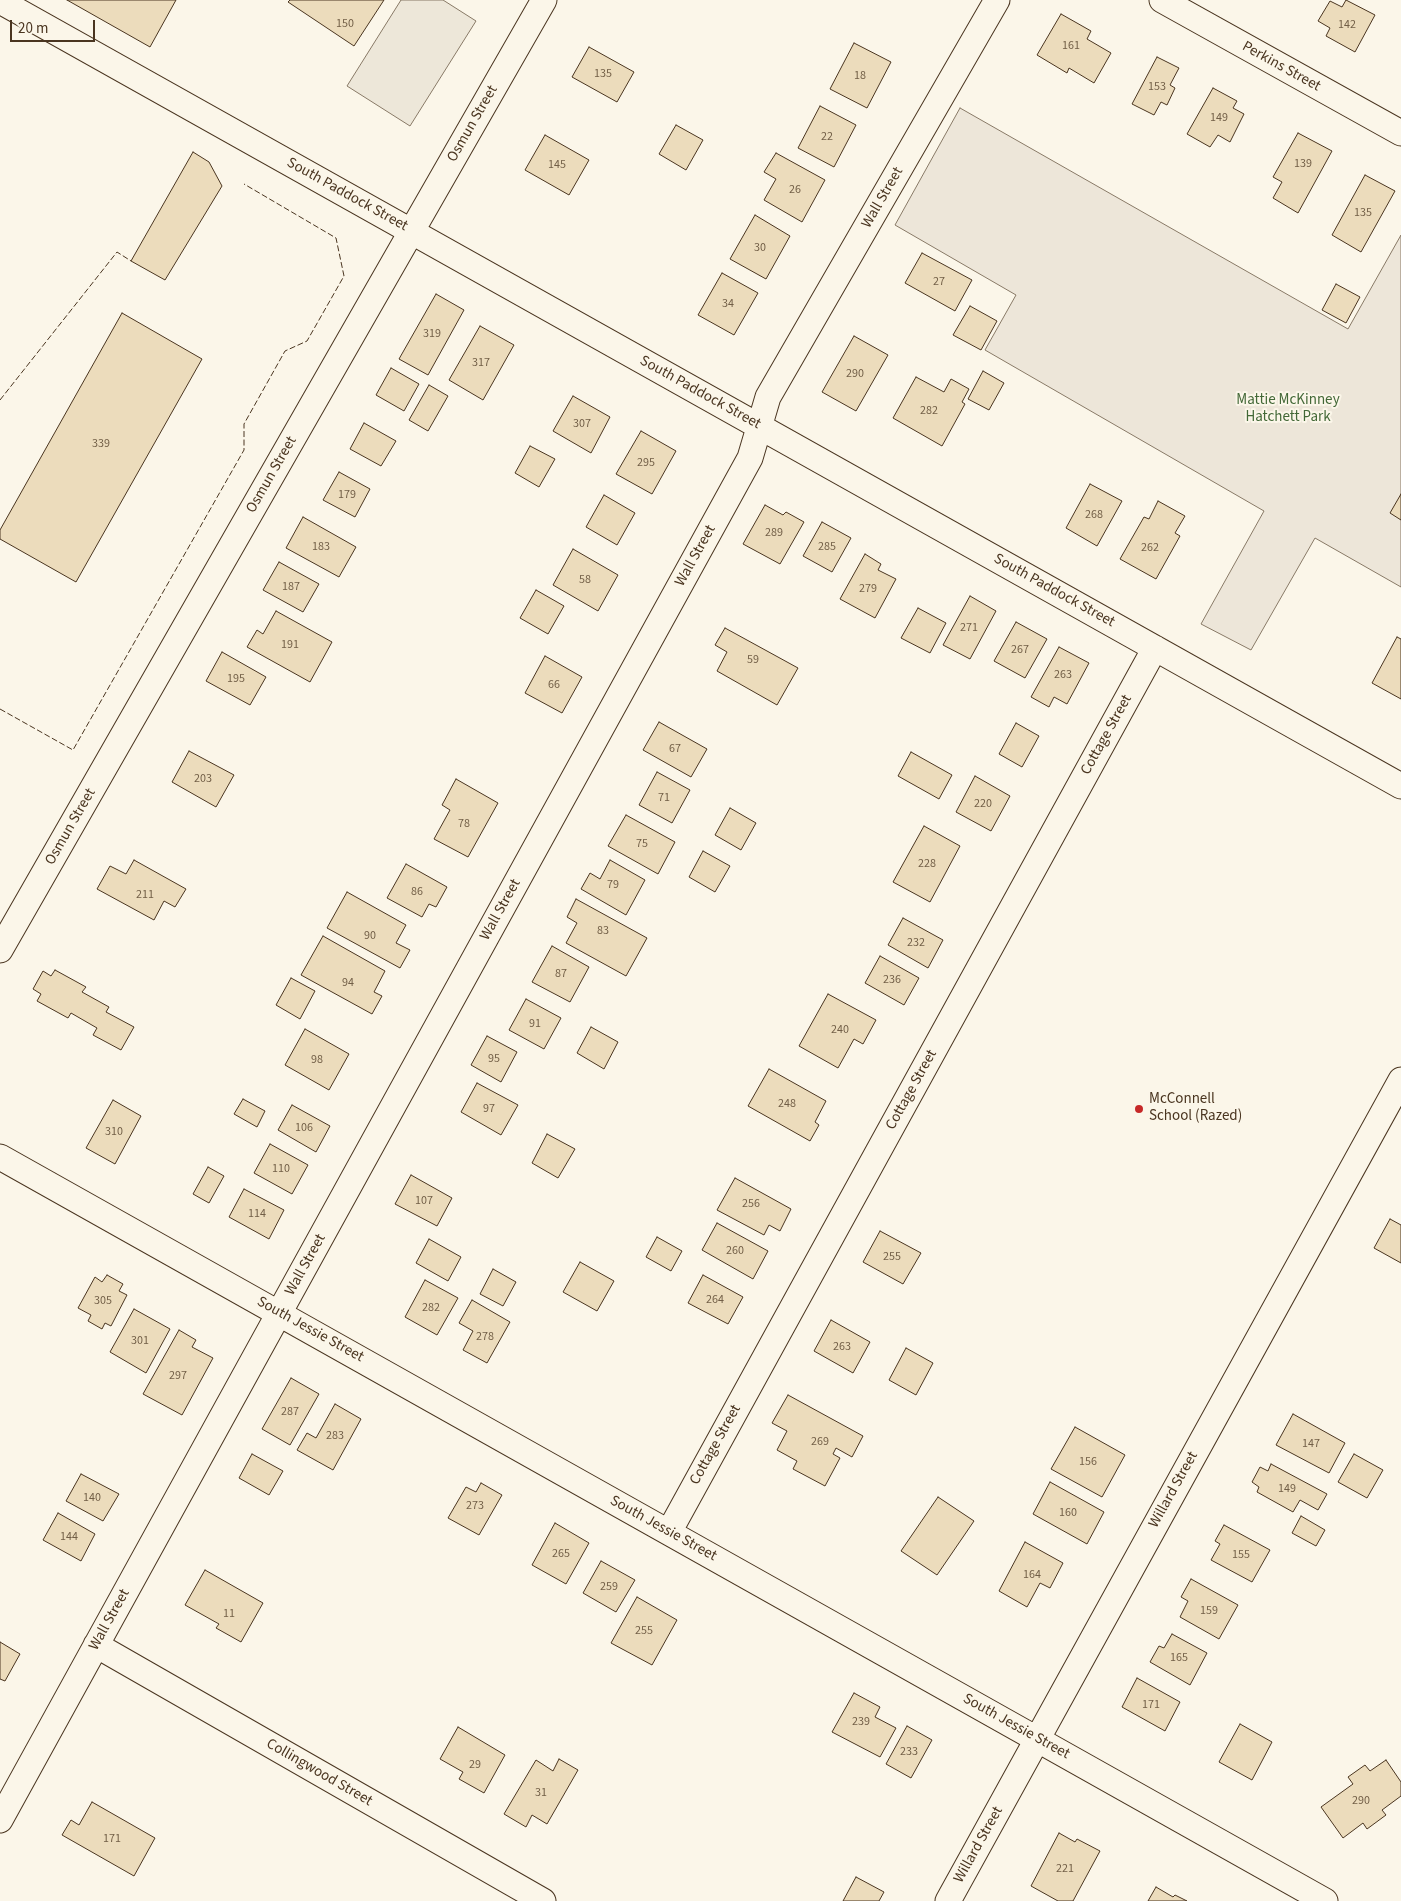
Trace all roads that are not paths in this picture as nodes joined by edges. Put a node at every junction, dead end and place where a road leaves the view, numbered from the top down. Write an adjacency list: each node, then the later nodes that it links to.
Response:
1 (544, 0): 6 (street, Osmun Street)
2 (997, 0): 7 (street, Wall Street)
3 (1162, 0): 5 (street, Perkins Street)
4 (0, 1): 6 (street, South Paddock Street)
5 (1401, 133)
6 (412, 232): 7 (street, South Paddock Street); 10 (street, Osmun Street)
7 (760, 426): 8 (street, South Paddock Street); 13 (street, Wall Street)
8 (1155, 648): 9 (street, South Paddock Street); 14 (street, Cottage Street)
9 (1401, 786)
10 (0, 950)
11 (1401, 1080): 16 (street, Willard Street)
12 (0, 1157): 13 (street, South Jessie Street)
13 (279, 1313): 14 (street, South Jessie Street); 15 (street, Wall Street)
14 (669, 1532): 16 (street, South Jessie Street)
15 (96, 1645): 17 (street, Wall Street); 18 (street, Collingwood Street)
16 (1037, 1739): 19 (street, Willard Street); 20 (street, South Jessie Street)
17 (0, 1820)
18 (543, 1901)
19 (948, 1901)
20 (1325, 1901)

